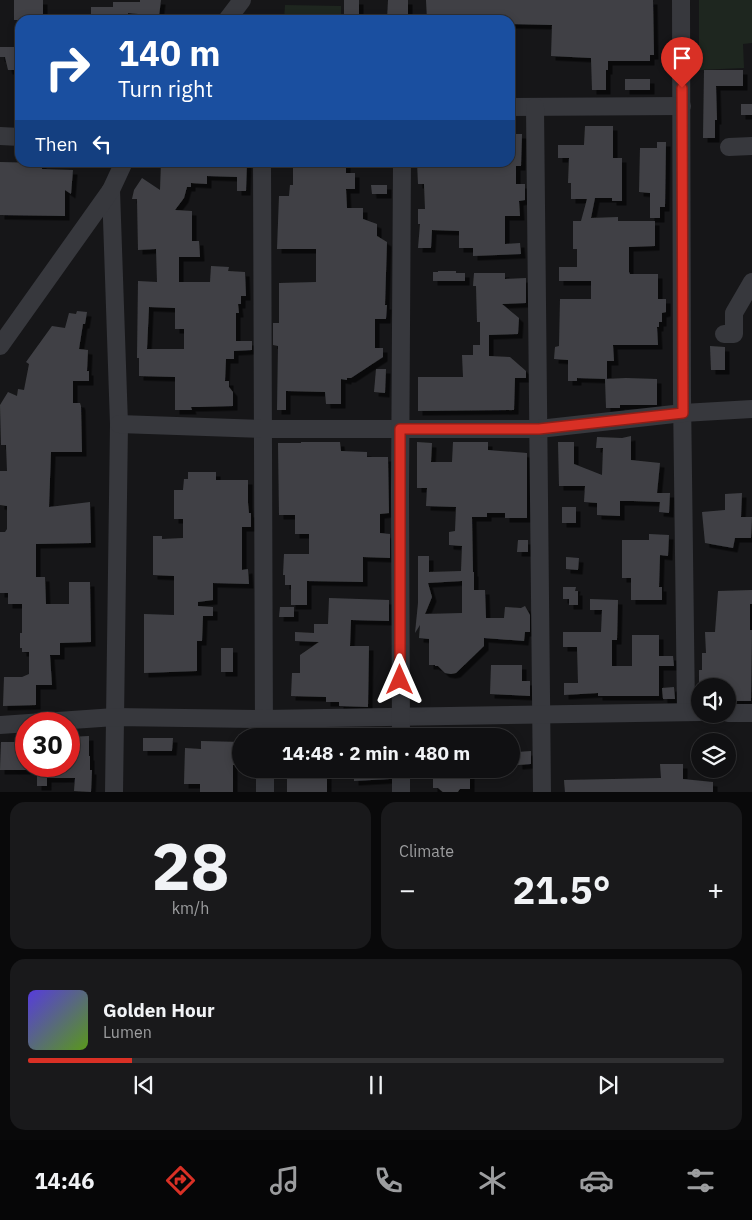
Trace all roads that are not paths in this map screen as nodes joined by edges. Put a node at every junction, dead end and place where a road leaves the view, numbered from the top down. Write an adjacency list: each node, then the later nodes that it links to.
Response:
1 (242, 0): 3 (street)
2 (681, 0): 4 (street)
3 (231, 15)
4 (682, 106): 6 (street); 19 (street)
5 (515, 107): 6 (street)
6 (535, 107): 22 (street)
7 (0, 136): 8 (street)
8 (15, 136)
9 (752, 146): 10 (street)
10 (729, 148)
11 (122, 167): 14 (street)
12 (262, 167): 23 (street)
13 (402, 167): 21 (street)
14 (111, 190): 17 (street); 20 (street)
15 (752, 282): 16 (street)
16 (724, 334)
17 (0, 346)
18 (752, 409): 19 (street)
19 (683, 413): 22 (street); 24 (street)
20 (120, 424): 23 (street); 29 (street)
21 (400, 429): 22 (street); 23 (street); 30 (street)
22 (539, 429): 28 (street)
23 (262, 430): 31 (street)
24 (692, 678)
25 (691, 712): 28 (street)
26 (736, 713): 27 (street)
27 (752, 713)
28 (541, 716): 30 (street); 40 (street)
29 (114, 717): 31 (street); 32 (street); 37 (street)
30 (400, 717): 31 (street); 34 (street)
31 (264, 718): 33 (street)
32 (0, 724)
33 (264, 728)
34 (401, 728)
35 (265, 778): 38 (street)
36 (401, 778): 39 (street)
37 (114, 792)
38 (265, 792)
39 (401, 792)
40 (542, 792)

